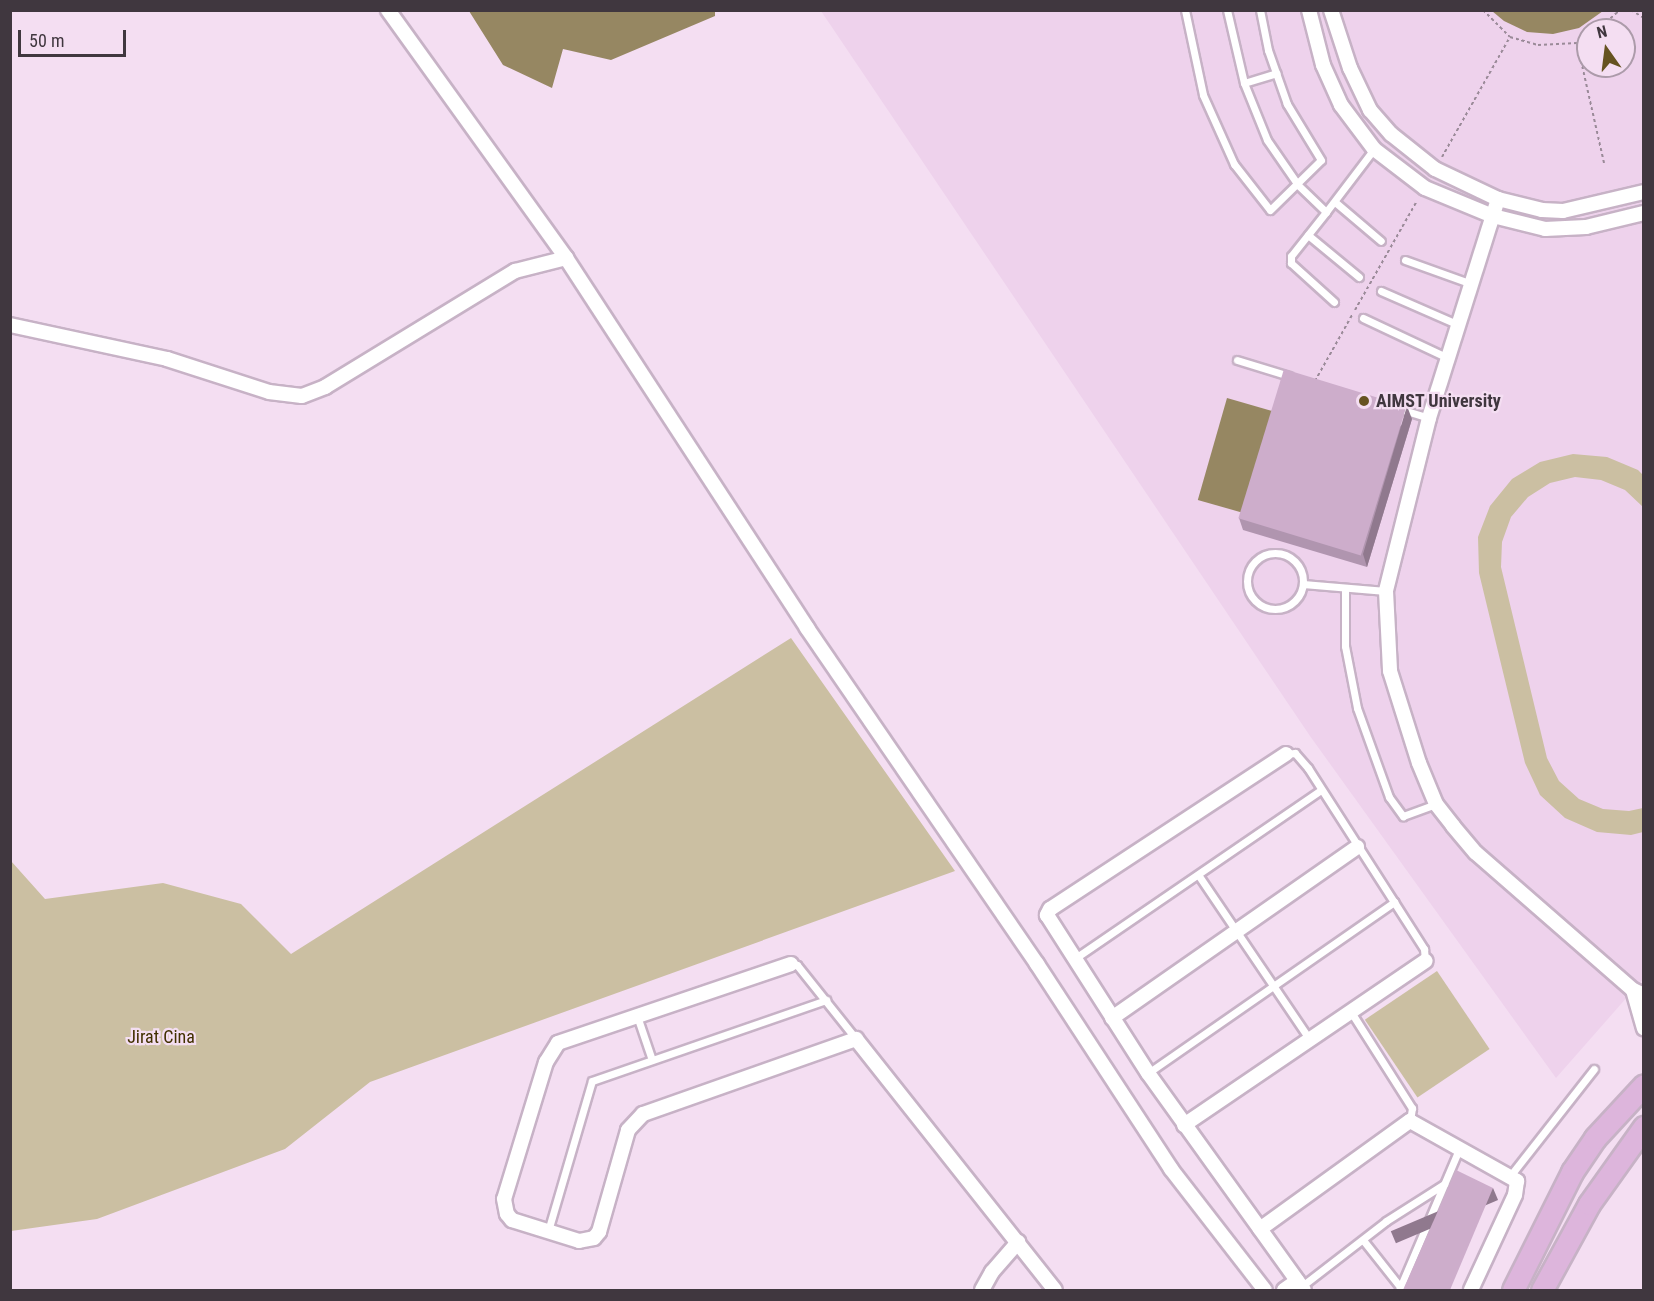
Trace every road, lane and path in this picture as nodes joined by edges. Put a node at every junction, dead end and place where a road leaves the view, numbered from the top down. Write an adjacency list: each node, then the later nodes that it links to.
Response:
1 (388, 10): 28 (street)
2 (1185, 10): 18 (lane)
3 (1227, 10): 14 (lane)
4 (1260, 10): 12 (lane)
5 (1483, 10): 10 (path)
6 (1631, 10): 9 (path)
7 (1331, 11): 17 (street)
8 (1309, 12): 15 (street)
9 (1644, 18)
10 (1510, 37): 11 (path); 17 (path)
11 (1576, 43)
12 (1276, 73): 14 (lane); 18 (lane)
13 (1585, 78): 16 (path)
14 (1244, 83): 18 (lane)
15 (1374, 149): 19 (street); 22 (lane)
16 (1604, 163)
17 (1435, 169): 21 (street)
18 (1298, 185): 23 (lane)
19 (1425, 188): 25 (street); 39 (path)
20 (1644, 192): 21 (street)
21 (1498, 199): 25 (street)
22 (1335, 202): 23 (lane); 27 (lane)
23 (1326, 212): 26 (lane)
24 (1644, 213): 25 (street)
25 (1493, 216): 31 (street)
26 (1308, 235): 30 (lane); 33 (lane)
27 (1381, 241)
28 (566, 258): 35 (street); 82 (street)
29 (1405, 260): 31 (lane)
30 (1359, 277)
31 (1472, 284): 36 (street)
32 (1382, 291): 36 (lane)
33 (1334, 302)
34 (1363, 318): 37 (lane)
35 (10, 325)
36 (1459, 325): 37 (street)
37 (1448, 358): 41 (street)
38 (1237, 360): 39 (lane)
39 (1313, 383)
40 (1398, 408): 41 (lane)
41 (1429, 418): 44 (street)
42 (1303, 584): 42 (lane); 43 (lane)
43 (1345, 588): 44 (lane); 47 (lane)
44 (1386, 591): 47 (street)
45 (1286, 754): 46 (lane); 52 (street)
46 (1321, 790): 48 (lane); 49 (lane)
47 (1436, 804): 56 (street)
48 (1357, 847): 50 (lane); 51 (street)
49 (1200, 876): 51 (lane); 52 (lane)
50 (1394, 902): 53 (lane); 55 (lane)
51 (1236, 932): 55 (lane); 60 (street)
52 (1074, 959): 60 (street)
53 (1425, 961): 58 (street)
54 (791, 964): 57 (lane); 59 (street)
55 (1273, 988): 63 (lane); 66 (lane)
56 (1638, 992): 61 (street)
57 (826, 1000): 62 (lane); 64 (lane)
58 (1351, 1012): 63 (street); 68 (lane)
59 (637, 1016): 64 (lane); 75 (street)
60 (1112, 1017): 66 (street)
61 (1644, 1028)
62 (856, 1039): 75 (street); 77 (street)
63 (1310, 1040): 69 (street)
64 (652, 1060): 75 (lane)
65 (1594, 1069): 72 (lane)
66 (1148, 1073): 69 (street)
67 (1643, 1082): 85 (main road)
68 (1410, 1121): 71 (street); 74 (street)
69 (1184, 1125): 74 (street)
70 (1644, 1127): 86 (main road)
71 (1460, 1147): 72 (street); 73 (lane)
72 (1510, 1176): 84 (street)
73 (1444, 1184): 76 (lane); 79 (lane)
74 (1260, 1229): 78 (street)
75 (548, 1231)
76 (1363, 1240): 78 (lane); 79 (lane)
77 (1018, 1242): 80 (street); 81 (street)
78 (1301, 1286): 83 (street)
79 (1400, 1289)
80 (984, 1290)
81 (1055, 1290)
82 (1265, 1290)
83 (1284, 1290)
84 (1471, 1290)
85 (1513, 1290)
86 (1542, 1290)

